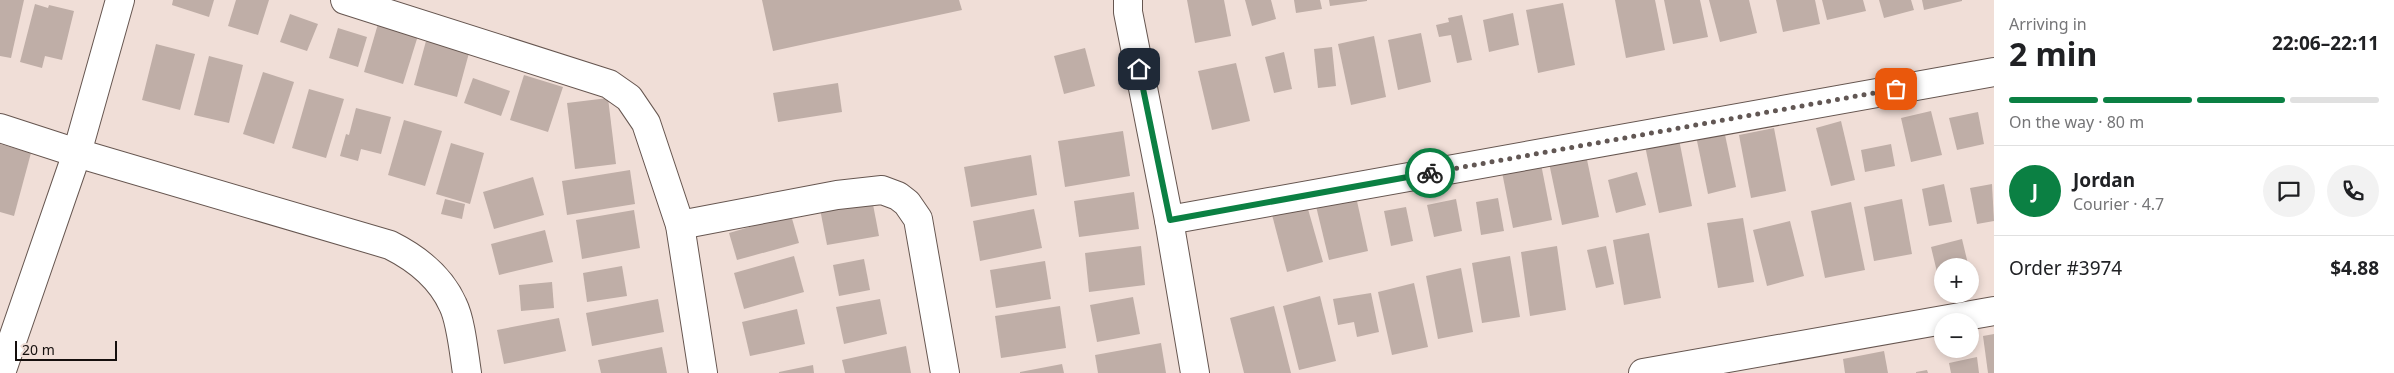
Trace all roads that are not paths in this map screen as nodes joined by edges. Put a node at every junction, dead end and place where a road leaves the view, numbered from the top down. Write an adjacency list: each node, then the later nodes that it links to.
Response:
1 (120, 0): 6 (street)
2 (345, 0): 8 (street)
3 (1128, 0): 7 (street)
4 (1994, 72): 7 (street)
5 (0, 128): 6 (street)
6 (77, 153): 10 (street); 11 (street)
7 (1170, 220): 14 (street)
8 (680, 225): 12 (street); 13 (street)
9 (1994, 311): 15 (street)
10 (1, 373)
11 (468, 373)
12 (703, 373)
13 (945, 373)
14 (1195, 373)
15 (1643, 373)

